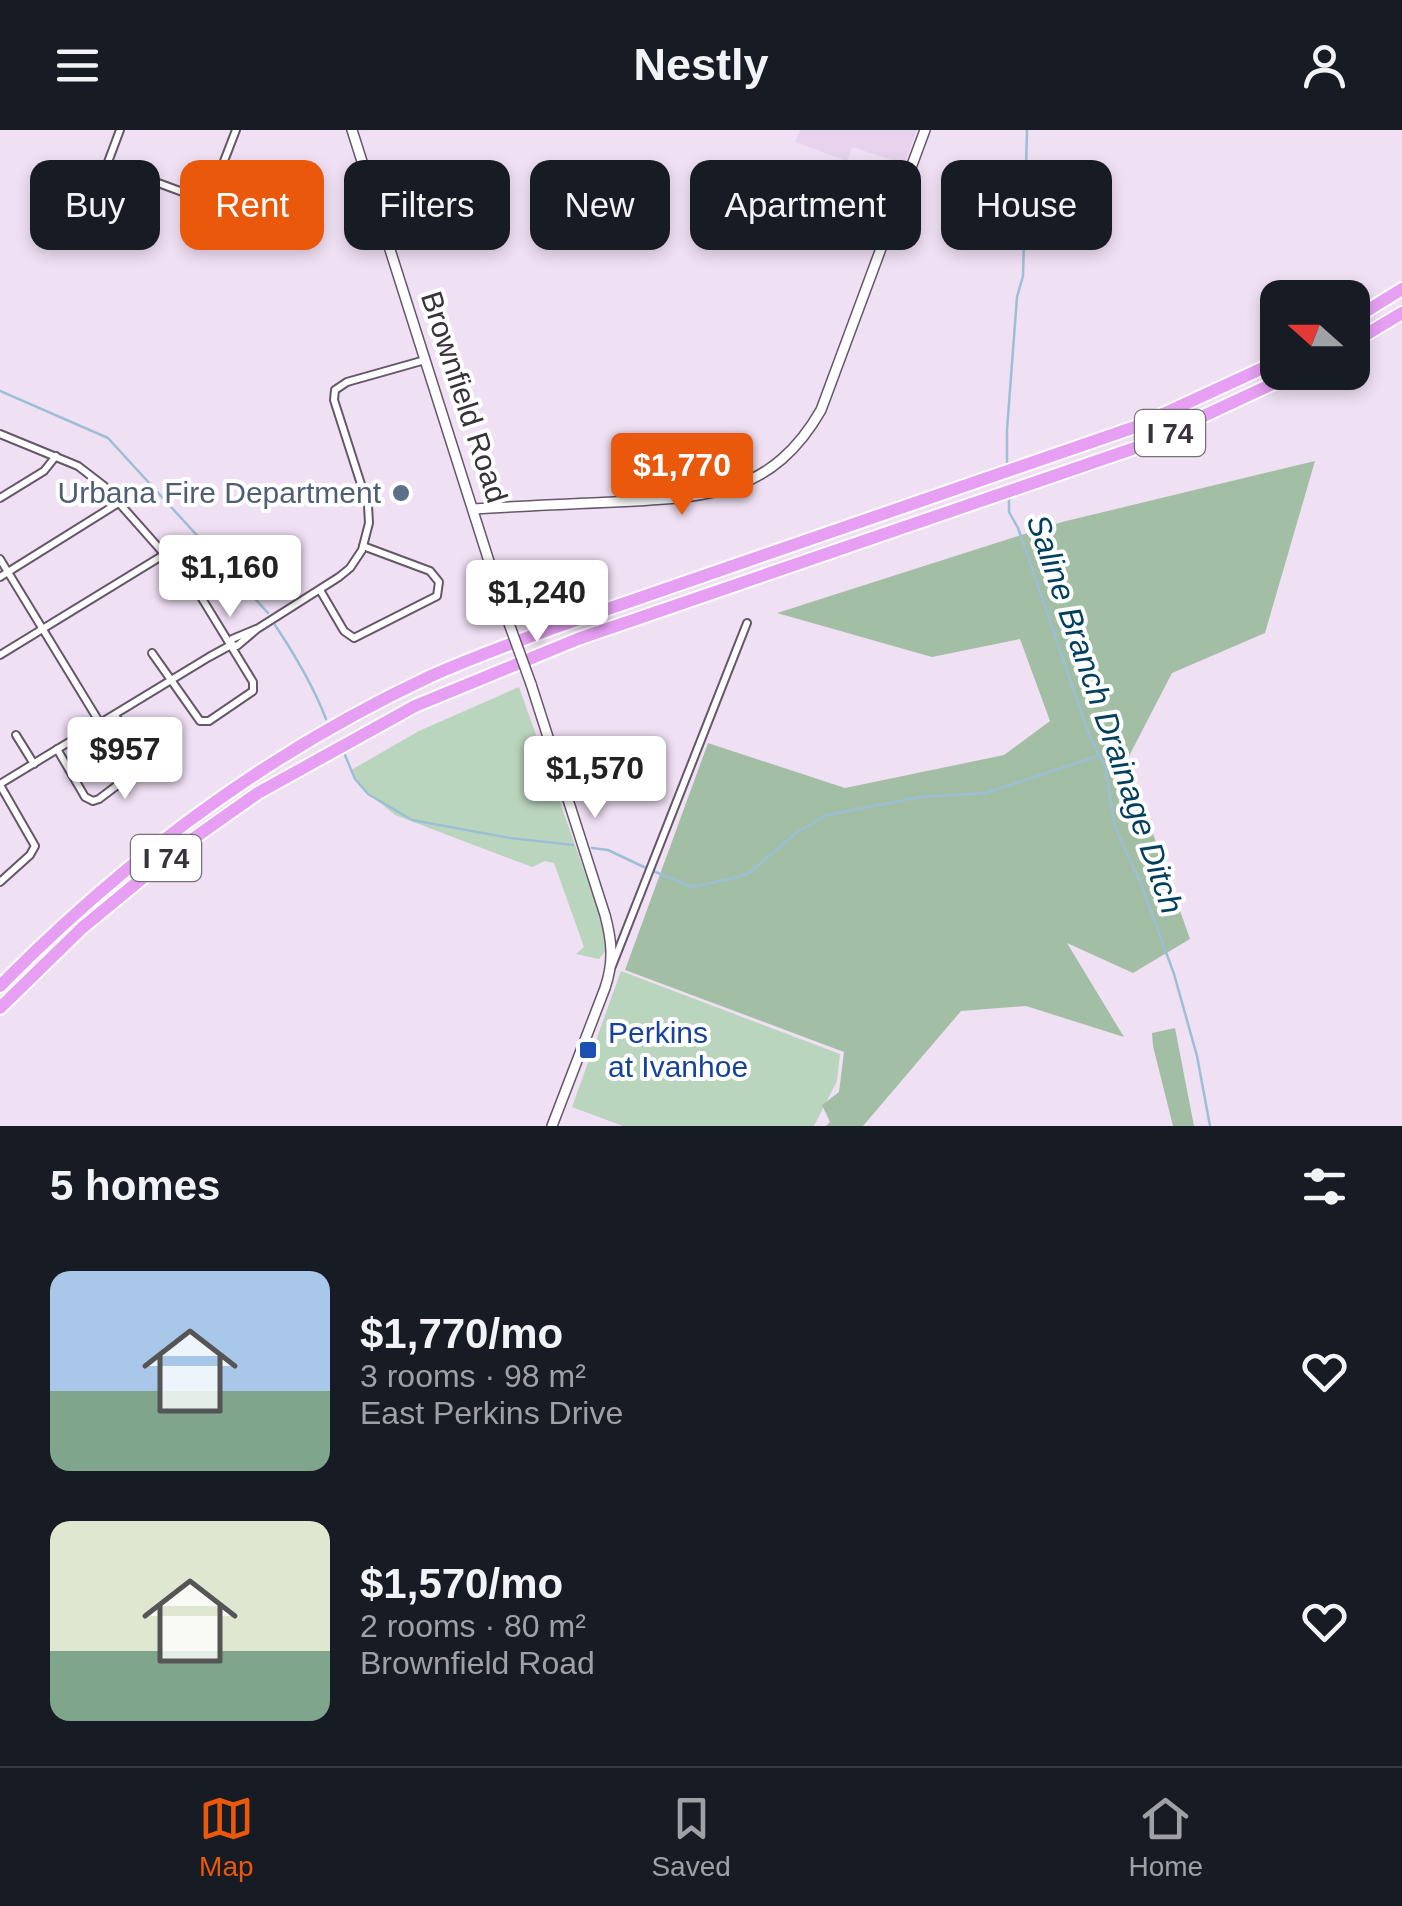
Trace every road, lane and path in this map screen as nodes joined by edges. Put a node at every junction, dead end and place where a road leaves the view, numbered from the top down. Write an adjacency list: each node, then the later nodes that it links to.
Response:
1 (120, 130): 5 (street)
2 (236, 130): 6 (street)
3 (352, 130): 11 (street, Brownfield Road)
4 (926, 130): 18 (street)
5 (109, 160)
6 (160, 184)
7 (1402, 289): 8 (highway)
8 (1370, 309)
9 (1402, 316): 10 (highway)
10 (1370, 334)
11 (426, 360): 18 (street, Brownfield Road); 19 (street)
12 (1260, 370): 38 (highway, I 74)
13 (1261, 390): 39 (highway, I 74)
14 (0, 434): 15 (street)
15 (56, 456): 16 (street); 17 (street)
16 (0, 498)
17 (120, 502): 20 (street); 22 (street)
18 (474, 510): 37 (street, Brownfield Road, bridge)
19 (363, 546): 23 (street); 23 (street)
20 (166, 554): 25 (street); 26 (street)
21 (0, 560): 22 (street)
22 (4, 575): 25 (street)
23 (320, 590): 26 (street)
24 (746, 623): 37 (street)
25 (43, 630): 28 (street); 31 (street)
26 (230, 645): 29 (street); 29 (street)
27 (152, 653): 29 (street)
28 (0, 655)
29 (172, 680): 30 (street)
30 (115, 714): 31 (street); 33 (street)
31 (100, 723): 33 (street)
32 (16, 735): 34 (street)
33 (57, 749): 34 (street)
34 (34, 764): 35 (street)
35 (0, 785): 36 (street)
36 (0, 882)
37 (612, 966): 40 (street)
38 (3, 982)
39 (2, 1005)
40 (552, 1126)

